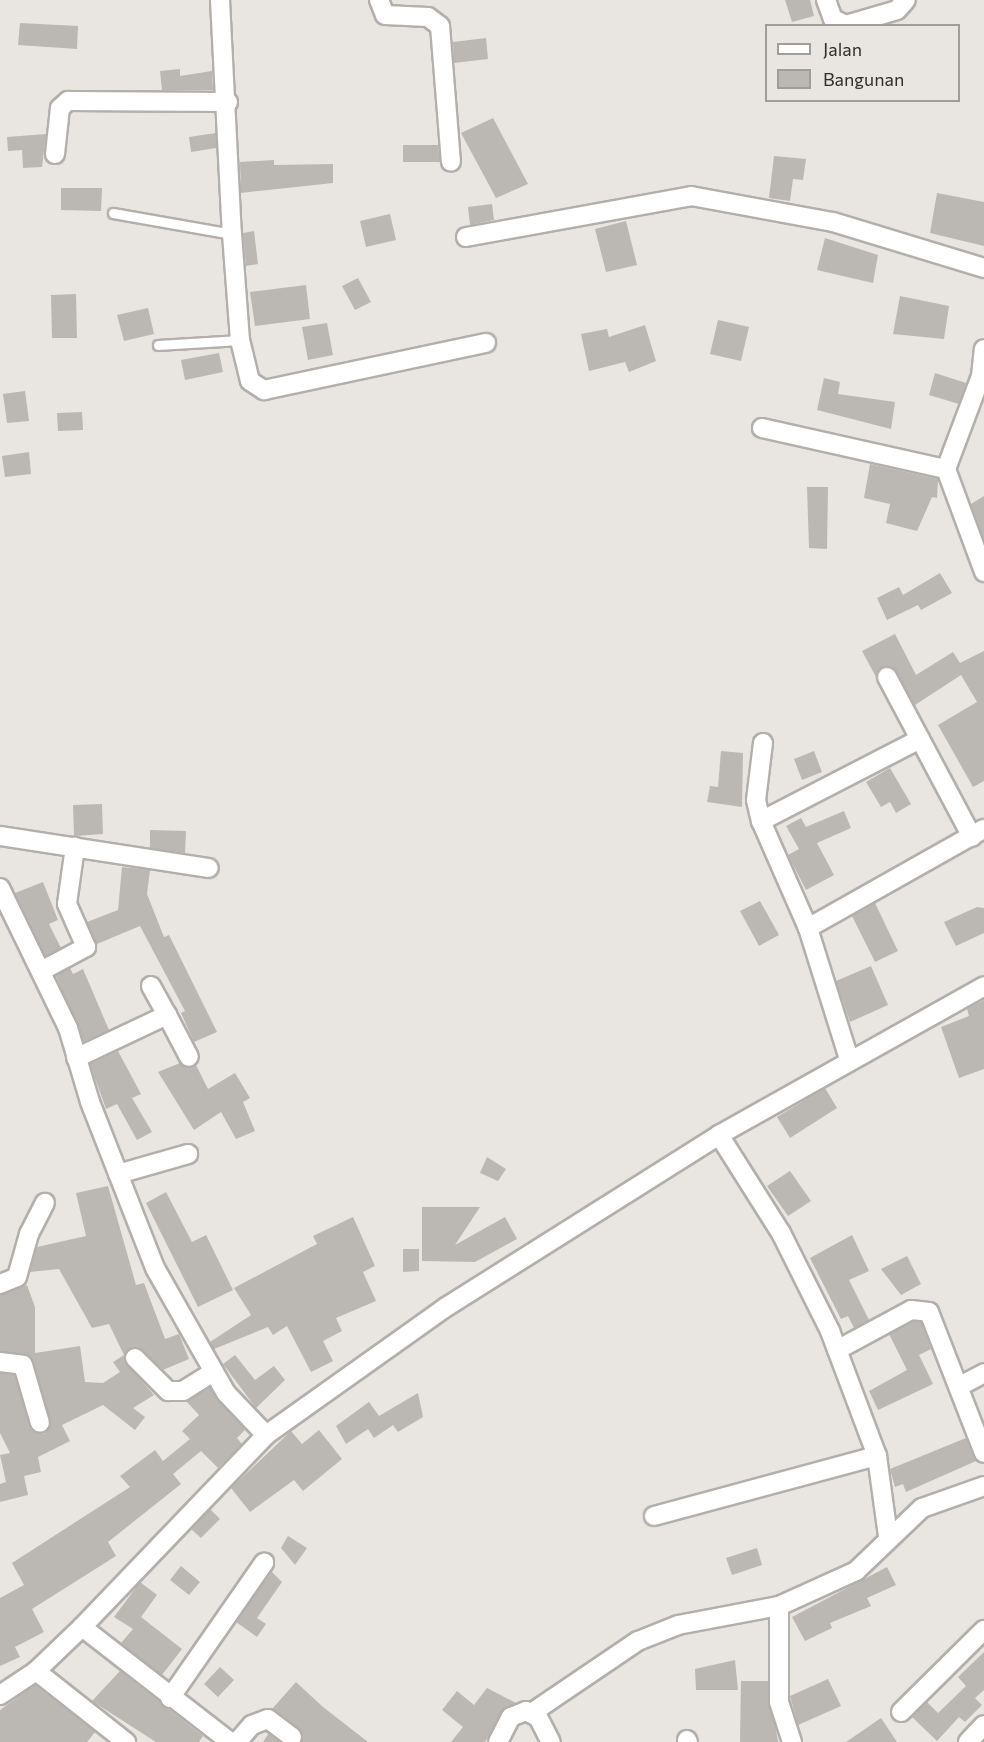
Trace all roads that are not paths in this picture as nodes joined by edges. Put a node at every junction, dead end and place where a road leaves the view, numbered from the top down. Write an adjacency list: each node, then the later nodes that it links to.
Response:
1 (220, 0): 7 (street)
2 (379, 0): 9 (street)
3 (826, 0): 5 (street)
4 (906, 0): 6 (street)
5 (844, 24)
6 (849, 24)
7 (228, 102): 8 (street); 11 (street)
8 (55, 154)
9 (451, 162)
10 (113, 213): 11 (lane)
11 (232, 234): 14 (street)
12 (466, 237): 13 (street)
13 (984, 268)
14 (240, 340): 15 (street); 16 (lane)
15 (486, 343)
16 (158, 345)
17 (984, 349): 19 (street)
18 (762, 428): 19 (street)
19 (946, 470): 20 (street)
20 (984, 572)
21 (887, 677): 22 (street)
22 (920, 739): 24 (street); 25 (street)
23 (763, 742): 24 (street)
24 (761, 821): 30 (street)
25 (978, 833): 30 (street)
26 (0, 836): 27 (street)
27 (75, 847): 28 (street); 31 (street)
28 (209, 868)
29 (0, 888): 31 (street)
30 (808, 928): 37 (street)
31 (43, 970): 36 (street)
32 (151, 986): 34 (street)
33 (984, 986): 37 (street)
34 (166, 1015): 35 (street); 36 (street)
35 (189, 1057)
36 (76, 1058): 40 (street)
37 (849, 1059): 38 (street)
38 (719, 1135): 43 (street); 50 (street)
39 (188, 1154): 40 (street)
40 (118, 1174): 46 (street)
41 (45, 1203): 42 (street)
42 (0, 1284)
43 (837, 1350): 48 (street); 52 (street)
44 (135, 1358): 46 (street)
45 (0, 1362): 49 (street)
46 (213, 1372): 50 (street)
47 (984, 1373): 48 (street)
48 (960, 1386): 51 (street)
49 (40, 1423)
50 (266, 1435): 58 (street)
51 (984, 1453)
52 (877, 1456): 54 (street); 55 (street)
53 (984, 1486): 55 (street)
54 (654, 1516)
55 (888, 1536): 57 (street)
56 (264, 1563): 62 (street)
57 (779, 1606): 63 (street); 72 (street)
58 (82, 1627): 60 (street); 62 (street)
59 (984, 1630): 64 (street)
60 (36, 1671): 61 (street); 67 (street)
61 (0, 1695)
62 (170, 1698): 68 (street)
63 (533, 1712): 70 (street); 71 (street)
64 (901, 1712)
65 (984, 1725): 73 (street)
66 (292, 1737): 69 (street)
67 (126, 1742)
68 (230, 1742)
69 (237, 1742)
70 (498, 1742)
71 (551, 1742)
72 (792, 1742)
73 (968, 1742)

